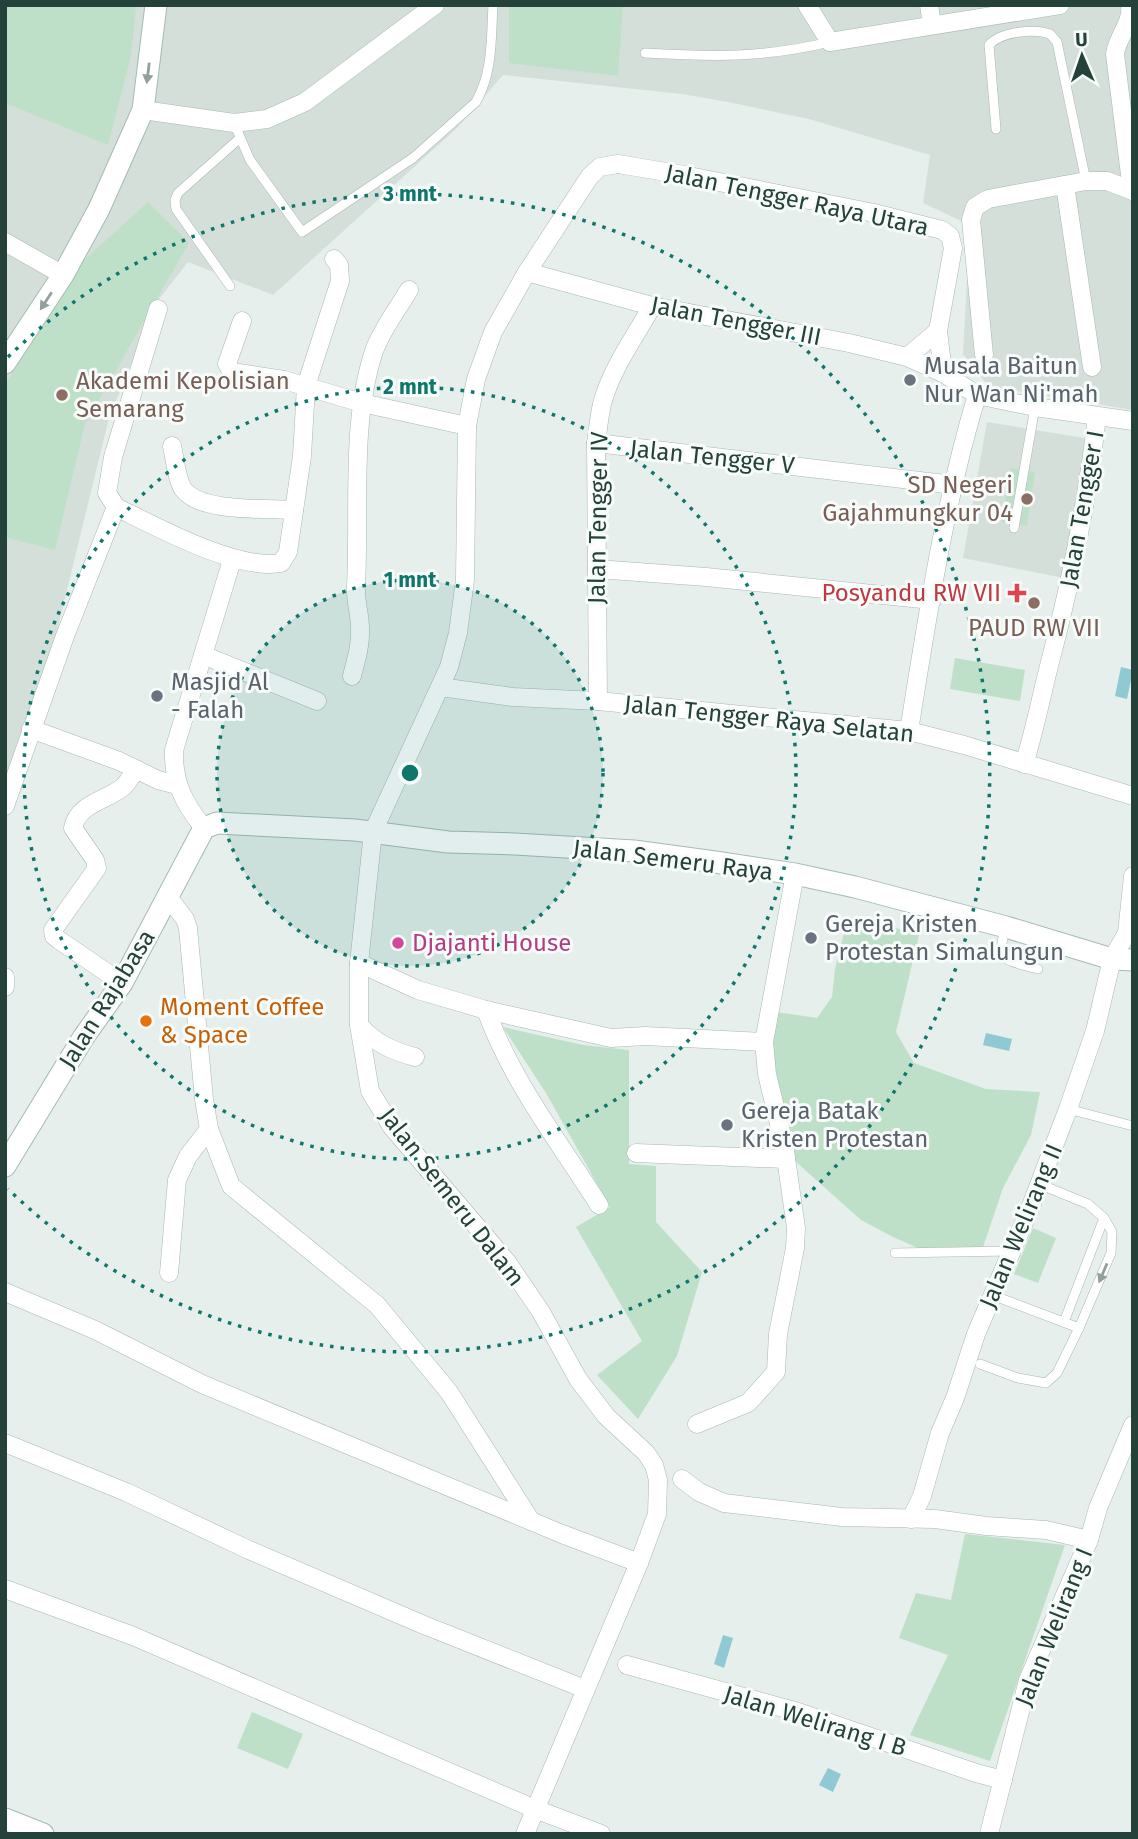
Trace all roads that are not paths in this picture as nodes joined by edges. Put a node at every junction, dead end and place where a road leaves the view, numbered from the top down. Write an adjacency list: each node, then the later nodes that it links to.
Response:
1 (156, 5): 12 (street, one-way to 12)
2 (435, 5): 14 (street)
3 (493, 5): 14 (lane)
4 (807, 5): 9 (street)
5 (929, 5): 8 (street)
6 (1060, 5): 8 (street)
7 (1130, 5): 11 (street)
8 (932, 25): 9 (street)
9 (830, 42): 10 (lane)
10 (645, 53)
11 (1127, 108): 17 (street)
12 (144, 110): 14 (street); 21 (street)
13 (996, 129): 15 (lane)
14 (237, 130): 22 (lane)
15 (1086, 181): 16 (street); 17 (street)
16 (1065, 185): 28 (street); 31 (street)
17 (1133, 191)
18 (5, 242): 21 (street)
19 (334, 259): 33 (street)
20 (527, 272): 24 (street, Jalan Tengger III); 27 (street, Jalan Tengger Raya Utara); 39 (street, Jalan Tengger Raya Utara)
21 (62, 275): 30 (street, one-way to 30)
22 (230, 286)
23 (409, 290): 35 (street)
24 (652, 306): 29 (street, Jalan Tengger III); 40 (street, Jalan Tengger IV)
25 (158, 309): 43 (street)
26 (242, 321): 33 (street)
27 (938, 331): 29 (street); 32 (street, Jalan Tengger Raya Utara)
28 (984, 355)
29 (907, 356): 32 (street, Jalan Tengger III)
30 (5, 363)
31 (1092, 367)
32 (943, 373): 34 (street)
33 (306, 386): 35 (street); 44 (street)
34 (978, 396): 36 (street); 42 (street)
35 (362, 403): 39 (street); 50 (street)
36 (1035, 407): 37 (street); 45 (lane)
37 (1097, 417): 38 (street); 56 (street, Jalan Tengger I)
38 (1133, 421)
39 (467, 426): 51 (street, Jalan Semeru Dalam)
40 (596, 443): 42 (street, Jalan Tengger V); 47 (street, Jalan Tengger IV)
41 (172, 446): 44 (street)
42 (954, 485): 48 (street)
43 (116, 508): 46 (street); 54 (street)
44 (294, 510): 46 (street)
45 (1014, 528)
46 (232, 560): 49 (street)
47 (597, 569): 48 (street); 53 (street, Jalan Tengger IV)
48 (932, 600): 55 (street)
49 (203, 655): 52 (street); 58 (street)
50 (352, 676)
51 (440, 687): 53 (street, Jalan Tengger Raya Selatan); 62 (street, Jalan Semeru Dalam)
52 (317, 701)
53 (598, 701): 55 (street, Jalan Tengger Raya Selatan)
54 (31, 729): 57 (street); 60 (street)
55 (909, 731): 56 (street, Jalan Tengger Raya Selatan)
56 (1024, 764): 59 (street, Jalan Tengger Raya Selatan)
57 (136, 769): 58 (street); 72 (street)
58 (177, 785): 61 (street)
59 (1133, 796)
60 (5, 806)
61 (204, 828): 62 (street, Jalan Semeru Raya); 65 (street, Jalan Rajabasa)
62 (373, 832): 63 (street, Jalan Semeru Raya); 69 (street, Jalan Semeru Dalam)
63 (795, 874): 66 (street, Jalan Semeru Raya); 76 (street)
64 (1133, 876): 67 (street)
65 (168, 897): 72 (street, Jalan Rajabasa); 80 (street)
66 (1006, 927): 68 (street, Jalan Semeru Raya); 70 (lane)
67 (1130, 933): 68 (street, Jalan Welirang II)
68 (1122, 959): 78 (street, Jalan Welirang II)
69 (359, 963): 74 (street); 75 (street, Jalan Semeru Dalam)
70 (1038, 969)
71 (5, 977): 73 (street)
72 (122, 982): 83 (street, Jalan Rajabasa)
73 (5, 987)
74 (486, 1010): 76 (street); 85 (street)
75 (359, 1026): 77 (street); 102 (street, Jalan Semeru Dalam)
76 (764, 1042): 82 (street)
77 (415, 1057)
78 (1068, 1109): 79 (lane); 84 (street, Jalan Welirang II)
79 (1133, 1126)
80 (209, 1129): 89 (street); 100 (street)
81 (636, 1153): 82 (street)
82 (786, 1159): 95 (street)
83 (5, 1166)
84 (1040, 1184): 86 (lane); 87 (street, Jalan Welirang II)
85 (599, 1205)
86 (1104, 1218): 92 (lane); 93 (lane, one-way to 93)
87 (1010, 1251): 88 (lane); 91 (street, Jalan Welirang II)
88 (895, 1253)
89 (169, 1273)
90 (5, 1292): 100 (street)
91 (992, 1295): 92 (lane); 99 (street, Jalan Welirang II)
92 (1064, 1322): 93 (lane)
93 (1079, 1328): 94 (lane)
94 (980, 1363)
95 (697, 1424)
96 (1133, 1425): 101 (street, Jalan Welirang I)
97 (5, 1443): 105 (street)
98 (682, 1479): 99 (street)
99 (911, 1518): 101 (street)
100 (531, 1521): 102 (street)
101 (1089, 1540): 106 (street, Jalan Welirang I)
102 (639, 1563): 105 (street)
103 (5, 1589): 107 (street)
104 (627, 1665): 106 (street, Jalan Welirang I B)
105 (585, 1689): 107 (street)
106 (1003, 1780): 112 (street, Jalan Welirang I)
107 (535, 1810): 110 (street); 111 (street)
108 (5, 1819): 109 (street)
109 (43, 1834)
110 (525, 1834)
111 (601, 1834)
112 (989, 1834)

